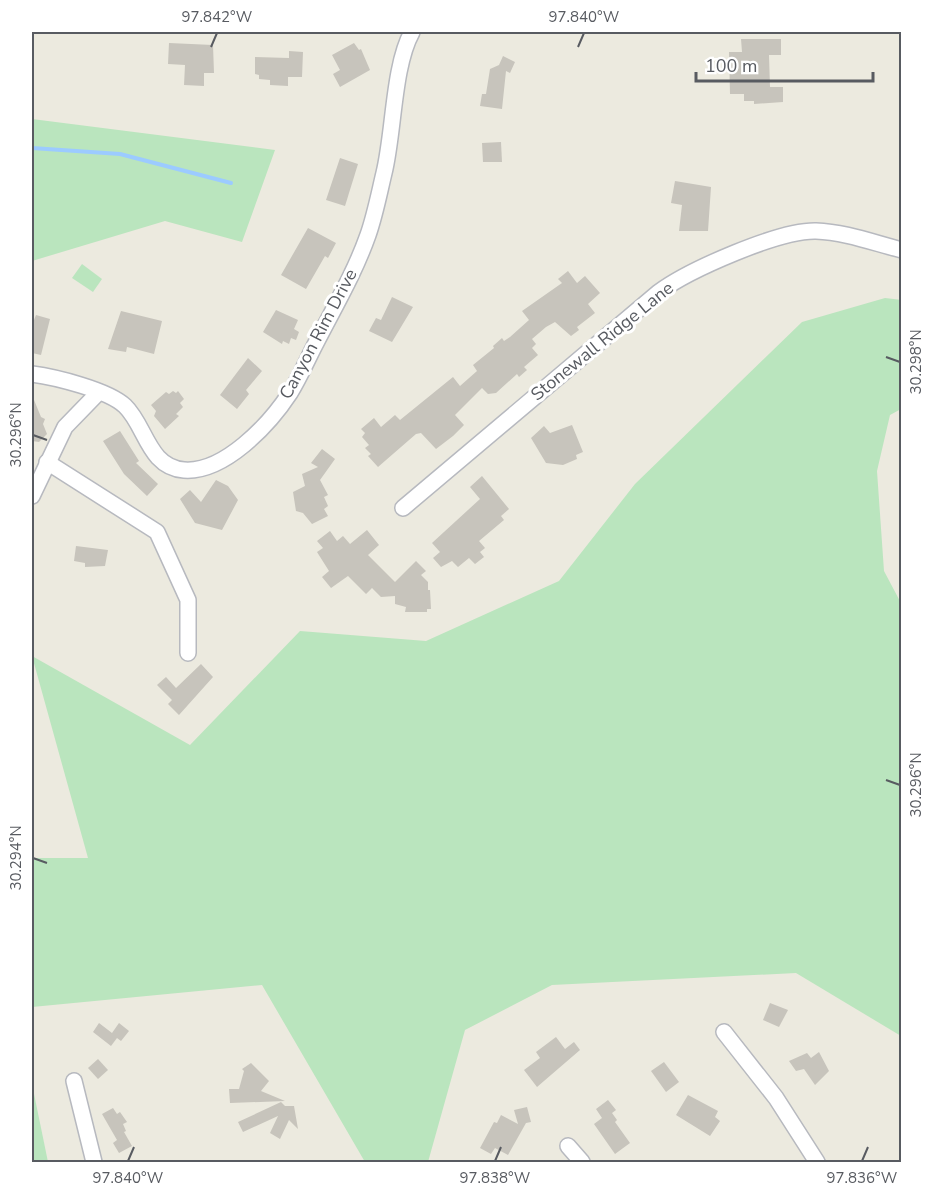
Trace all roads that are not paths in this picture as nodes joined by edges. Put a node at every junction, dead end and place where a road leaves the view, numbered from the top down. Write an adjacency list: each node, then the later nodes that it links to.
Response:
1 (412, 32): 4 (street, Canyon Rim Drive)
2 (902, 250): 7 (street, Stonewall Ridge Lane)
3 (32, 374): 4 (street, Canyon Rim Drive)
4 (99, 392): 5 (street)
5 (47, 462): 6 (street); 8 (street)
6 (32, 496)
7 (403, 508)
8 (188, 653)
9 (724, 1032): 14 (street)
10 (74, 1081): 12 (street)
11 (568, 1146): 13 (street)
12 (94, 1162)
13 (582, 1162)
14 (817, 1162)

